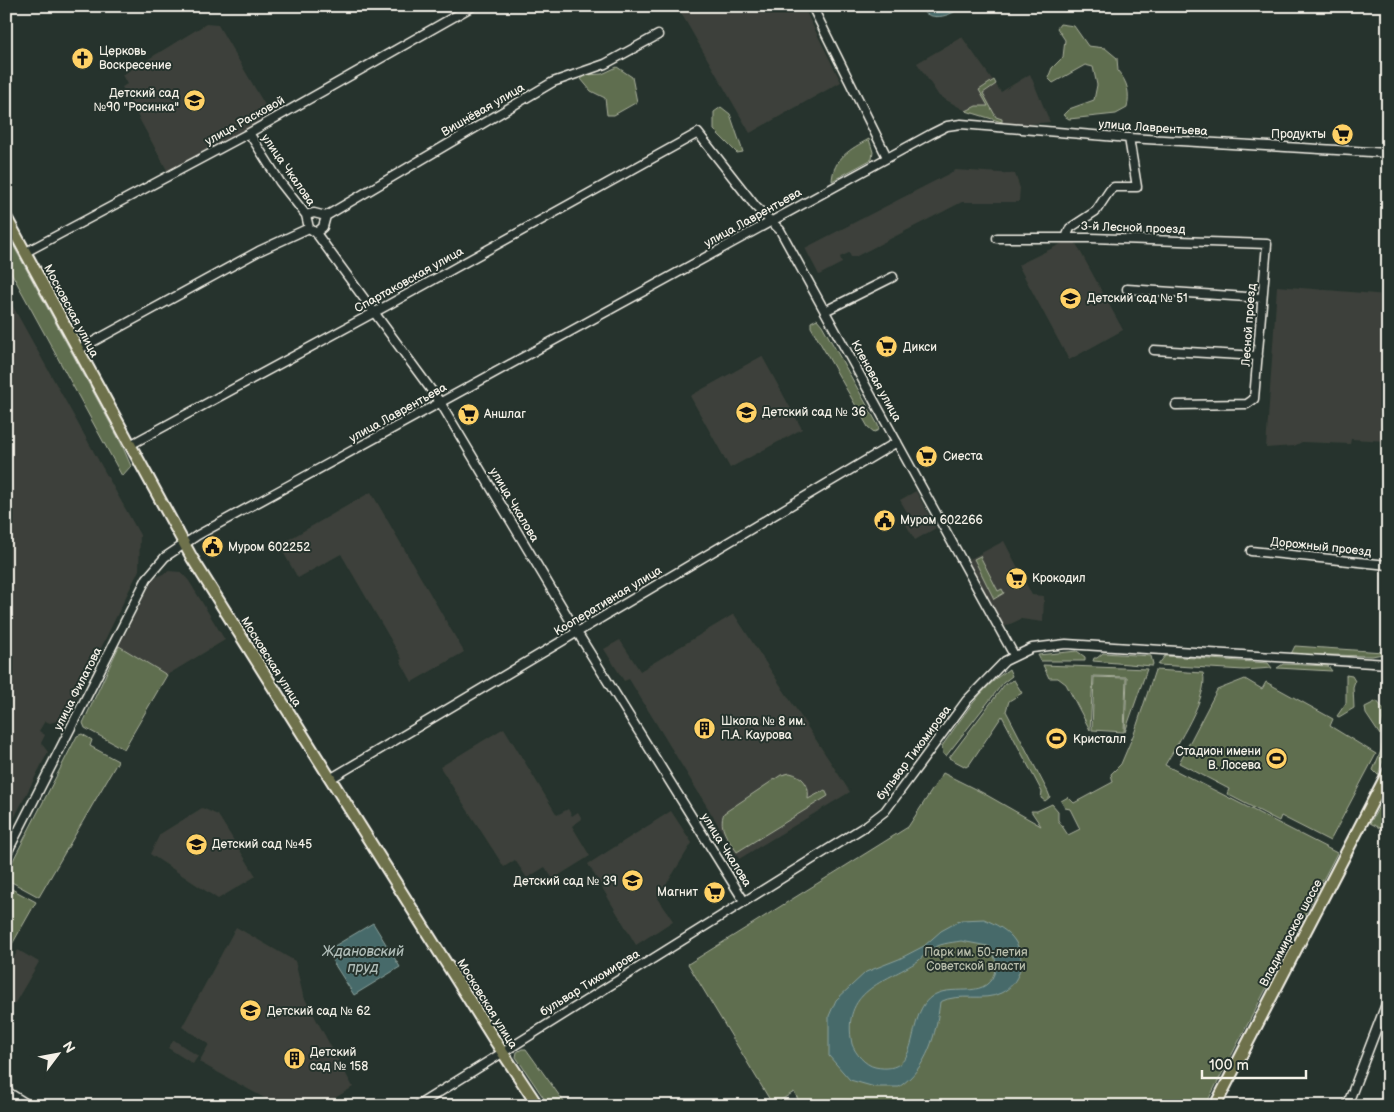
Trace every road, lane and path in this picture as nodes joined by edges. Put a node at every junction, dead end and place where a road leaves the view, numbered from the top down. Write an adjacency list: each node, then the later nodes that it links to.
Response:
1 (473, 6): 4 (street, улица Расковой)
2 (812, 6): 8 (street)
3 (658, 35): 10 (street, Вишнёвая улица)
4 (249, 133): 9 (street, улица Чкалова); 18 (street, улица Расковой)
5 (698, 133): 12 (street, Кленовая улица); 23 (street, Спартаковская улица)
6 (1128, 138): 7 (street, улица Лаврентьева); 8 (street, улица Лаврентьева); 16 (street)
7 (1388, 153)
8 (887, 157): 12 (street, улица Лаврентьева)
9 (306, 215): 10 (street); 13 (street, улица Чкалова)
10 (326, 216): 14 (street, Вишнёвая улица)
11 (6, 217): 18 (main road, Московская улица)
12 (771, 221): 22 (street, Кленовая улица); 27 (street, улица Лаврентьева)
13 (309, 228): 14 (street, улица Чкалова); 24 (street)
14 (316, 233): 23 (street, улица Чкалова)
15 (998, 238): 16 (street, 3-й Лесной проезд)
16 (1066, 238): 17 (street, 3-й Лесной проезд)
17 (1267, 244): 21 (street, Лесной проезд)
18 (26, 252): 24 (main road, Московская улица)
19 (893, 277): 22 (street)
20 (1127, 289): 21 (street)
21 (1262, 298): 26 (street, Лесной проезд)
22 (825, 311): 29 (street, Кленовая улица)
23 (374, 312): 27 (street, улица Чкалова); 30 (street, Спартаковская улица)
24 (78, 350): 30 (main road, Московская улица)
25 (1154, 350): 26 (street)
26 (1258, 356): 28 (street, Лесной проезд)
27 (440, 402): 31 (street, улица Лаврентьева); 34 (street, улица Чкалова)
28 (1176, 405)
29 (897, 442): 34 (street, Кооперативная улица); 35 (street, Кленовая улица)
30 (130, 445): 31 (main road, Московская улица)
31 (183, 544): 38 (main road, Московская улица); 39 (street, улица Филатова)
32 (1251, 551): 33 (street, Дорожный проезд)
33 (1388, 565)
34 (577, 632): 38 (street, Кооперативная улица); 40 (street, улица Чкалова)
35 (1014, 655): 36 (street, бульвар Тихомирова); 40 (street, бульвар Тихомирова)
36 (1388, 664)
37 (1388, 772): 47 (main road, Владимирское шоссе)
38 (330, 779): 42 (main road, Московская улица)
39 (6, 855)
40 (744, 901): 42 (street, бульвар Тихомирова)
41 (1388, 999): 48 (street)
42 (502, 1052): 45 (street, бульвар Тихомирова); 46 (main road, Московская улица)
43 (6, 1091): 44 (street)
44 (30, 1106)
45 (418, 1106)
46 (538, 1106)
47 (1215, 1106)
48 (1347, 1106)

